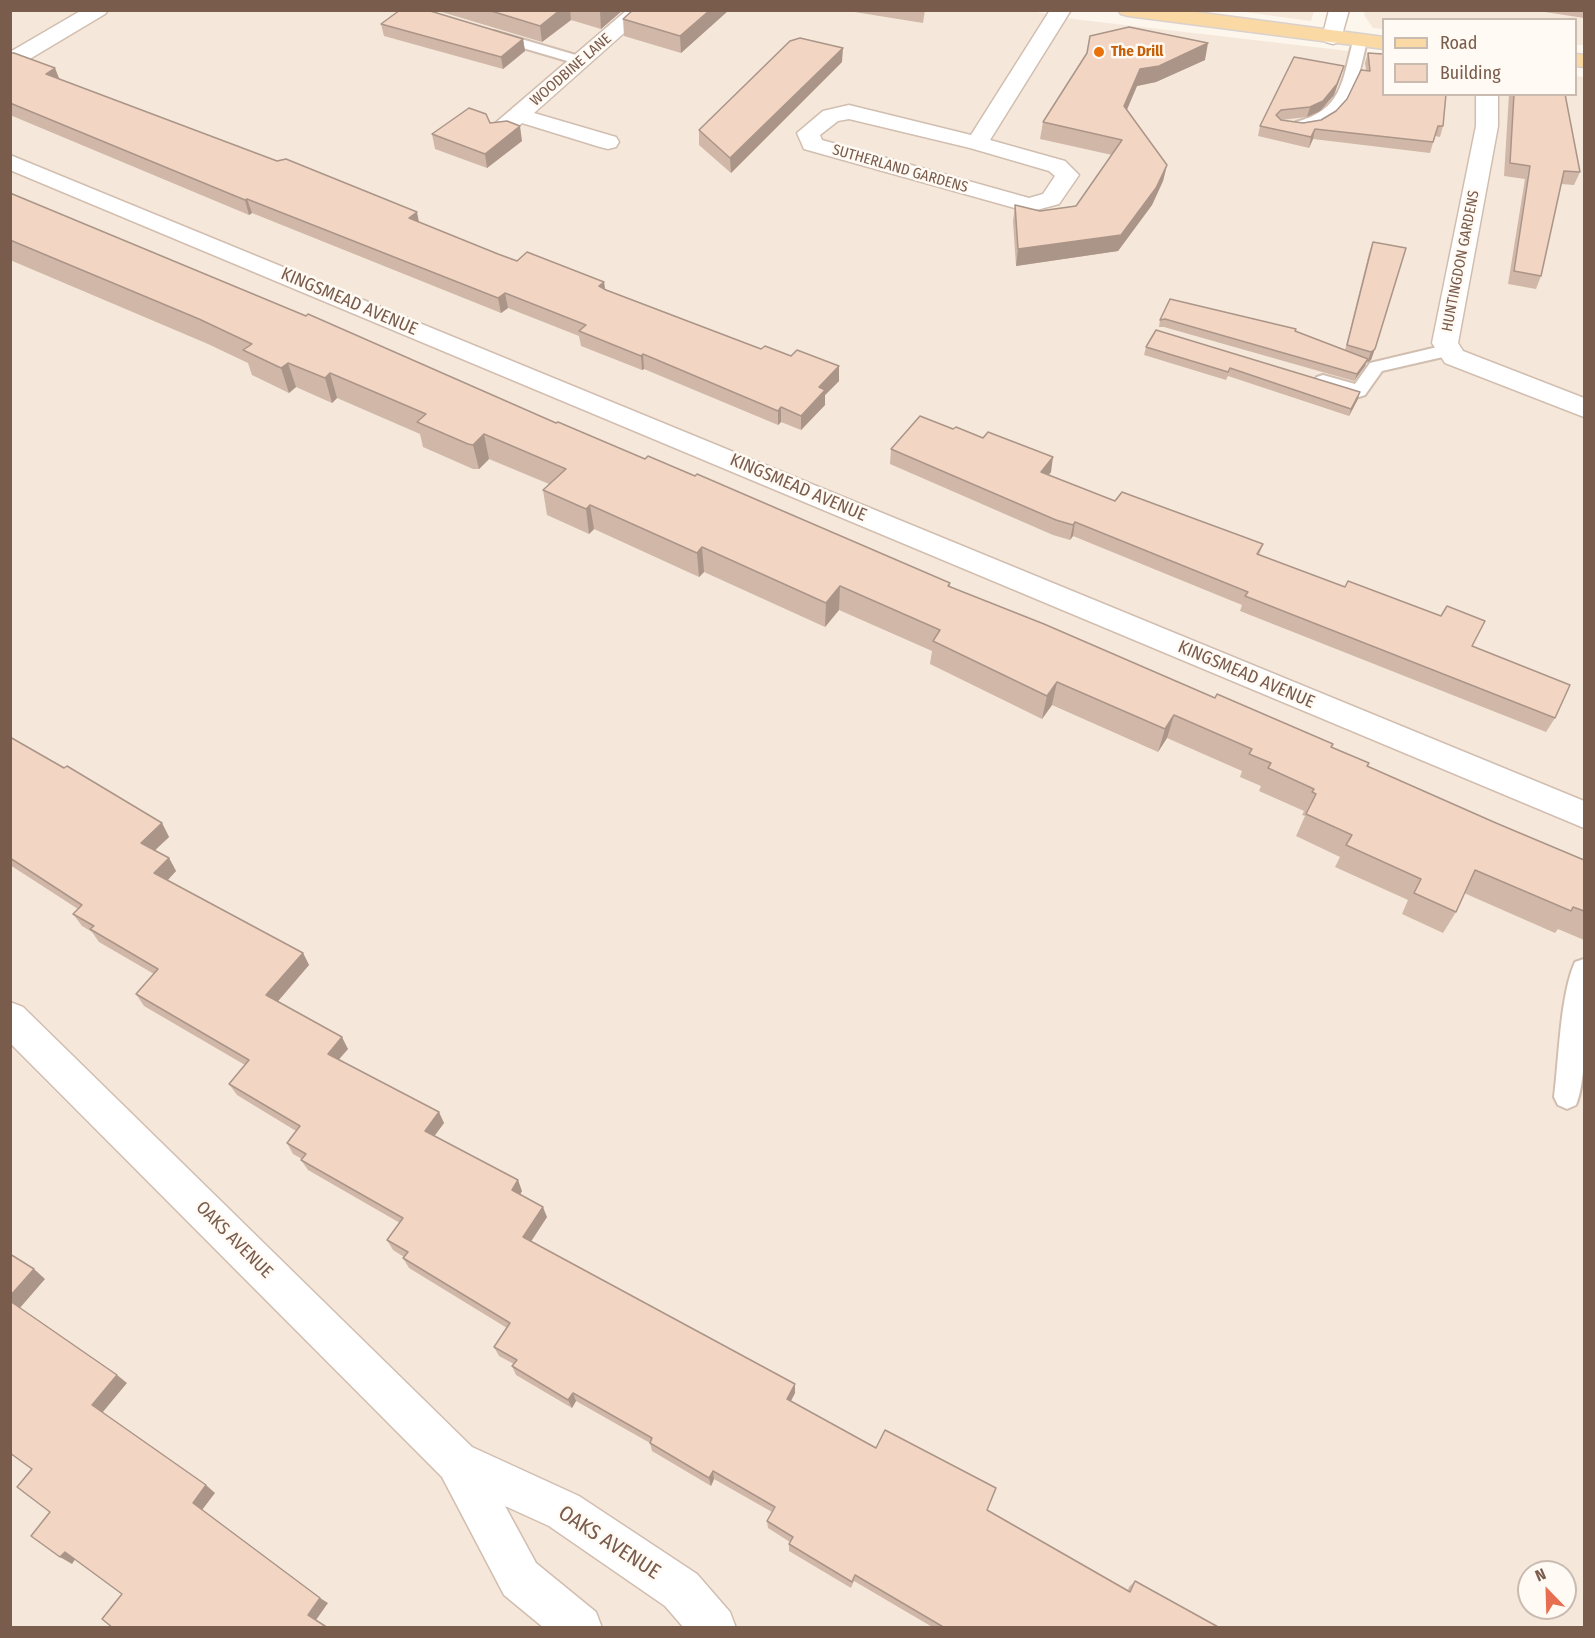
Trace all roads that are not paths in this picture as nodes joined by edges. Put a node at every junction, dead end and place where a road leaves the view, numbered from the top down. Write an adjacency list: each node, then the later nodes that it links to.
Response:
1 (98, 10): 10 (street)
2 (640, 10): 11 (street, WOODBINE LANE)
3 (1061, 10): 15 (street)
4 (1128, 10): 7 (main road)
5 (1339, 10): 7 (street)
6 (480, 31): 11 (lane)
7 (1333, 38): 8 (main road)
8 (1360, 41): 9 (main road); 13 (lane)
9 (1382, 43)
10 (10, 61)
11 (581, 61): 14 (street, WOODBINE LANE)
12 (1487, 96): 17 (street, HUNTINGDON GARDENS)
13 (1284, 124)
14 (608, 142)
15 (977, 142): 15 (street, SUTHERLAND GARDENS)
16 (10, 162): 20 (street, KINGSMEAD AVENUE)
17 (1450, 350): 18 (lane); 19 (street, HUNTINGDON GARDENS)
18 (1304, 375)
19 (1584, 408)
20 (1584, 815)
21 (1584, 969): 23 (lane)
22 (10, 1018): 24 (street, OAKS AVENUE)
23 (1567, 1097)
24 (457, 1462): 25 (street, OAKS AVENUE); 26 (street, OAKS AVENUE)
25 (580, 1628)
26 (714, 1628)

